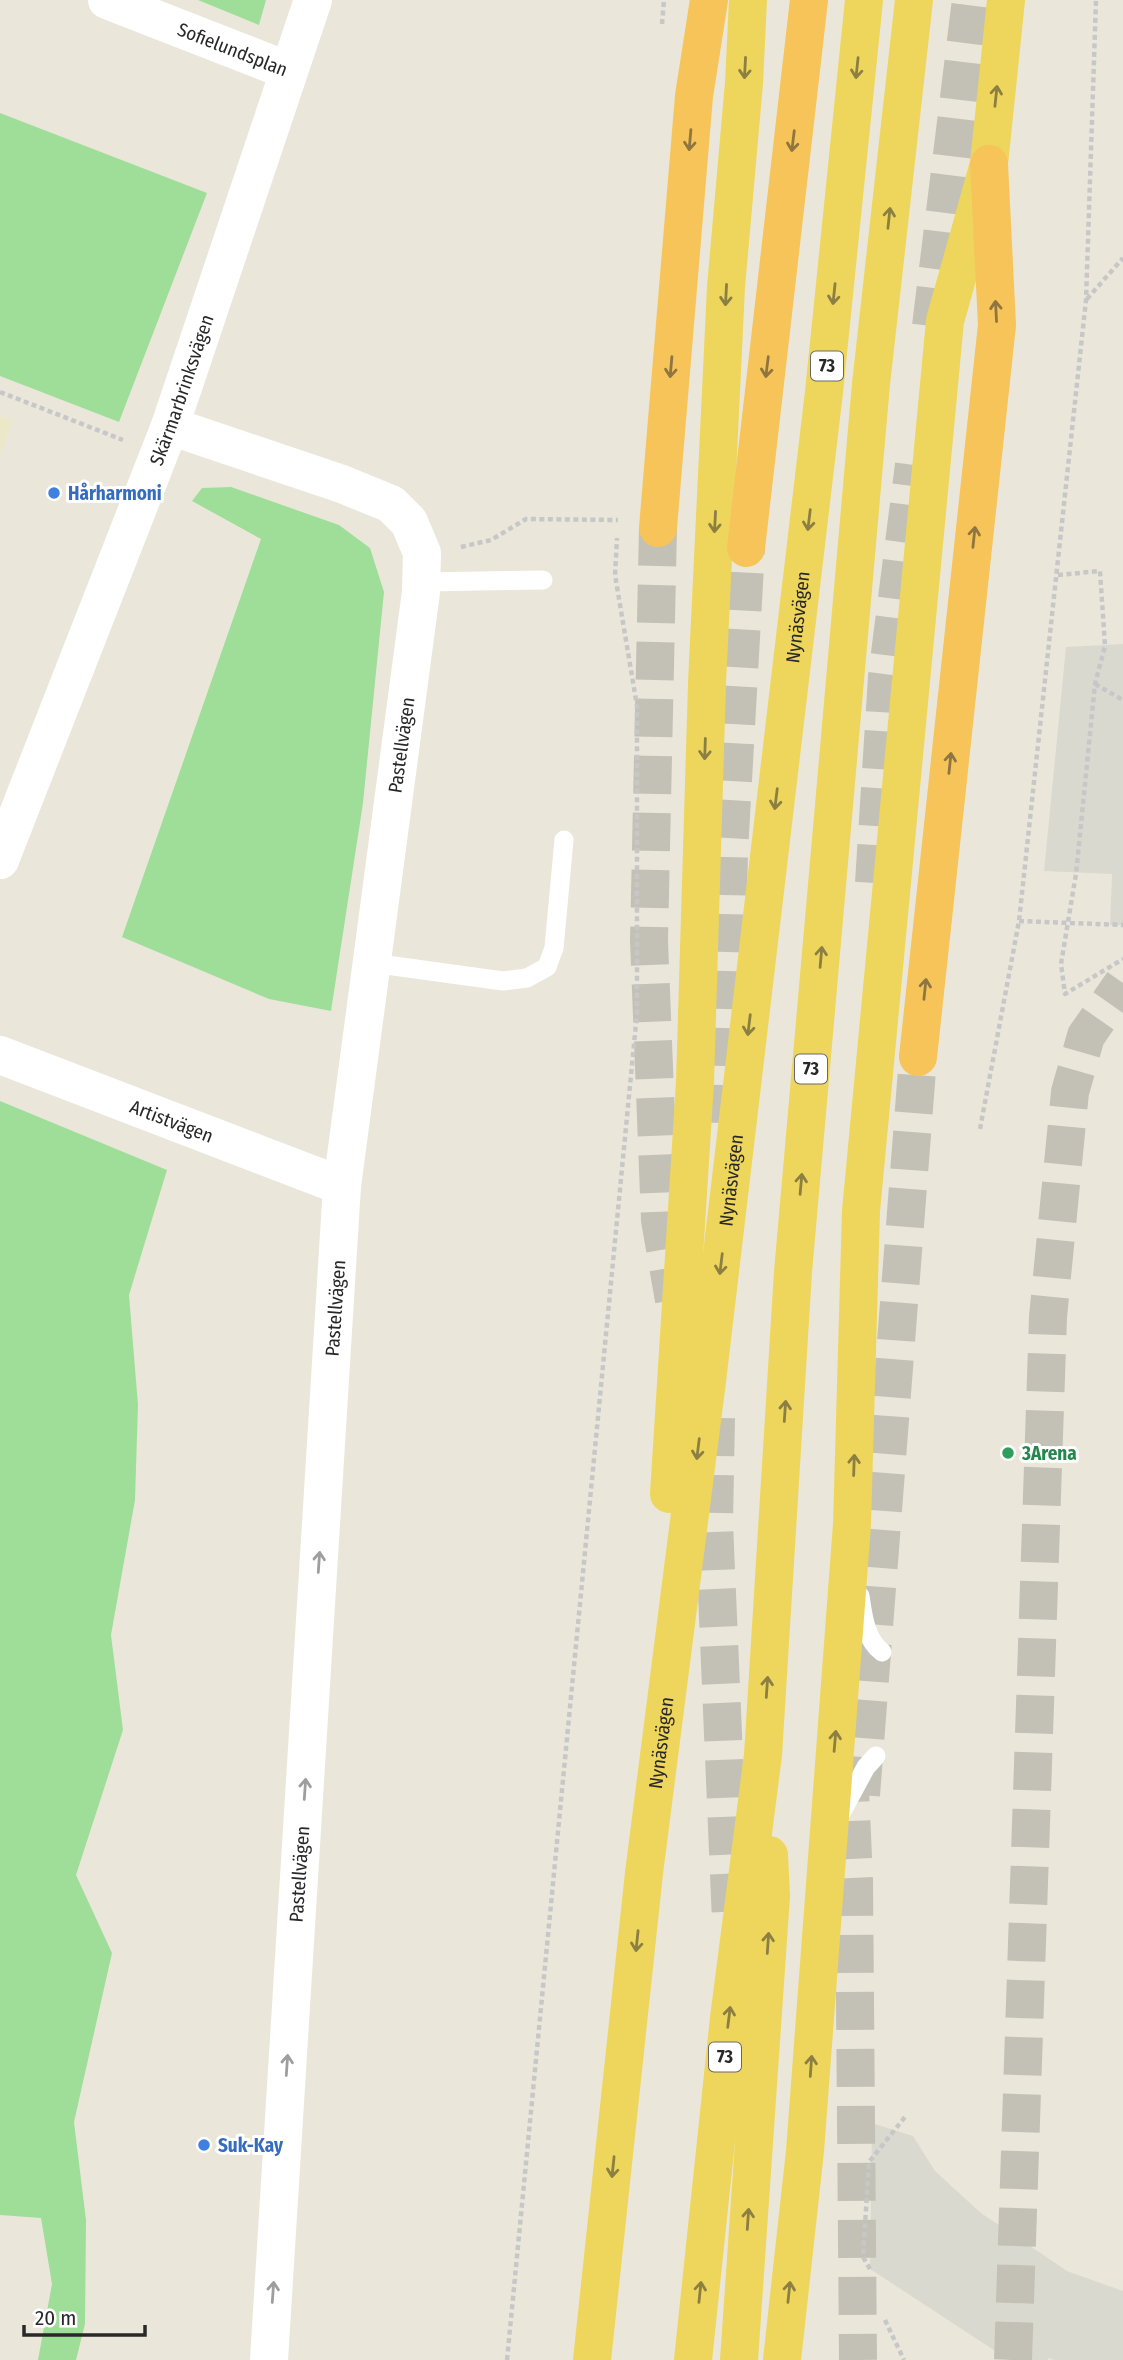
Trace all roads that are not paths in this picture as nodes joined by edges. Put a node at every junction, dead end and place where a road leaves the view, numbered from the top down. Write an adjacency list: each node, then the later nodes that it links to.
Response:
1 (107, 0): 9 (street, Sofielundsplan)
2 (313, 0): 9 (street, Sofielundsplan)
3 (709, 0): 12 (highway, one-way to 12)
4 (748, 0): 27 (highway, one-way to 27)
5 (809, 0): 13 (highway, one-way to 13)
6 (864, 0): 27 (highway, Nynäsvägen / 73, one-way to 27)
7 (914, 0): 24 (highway, 73, one-way to 7)
8 (1006, 0): 10 (highway, one-way to 8)
9 (289, 71): 11 (street, Skärmarbrinksvägen)
10 (989, 163): 20 (highway, one-way to 10); 22 (highway, one-way to 10)
11 (164, 440): 14 (street); 17 (street, Skärmarbrinksvägen)
12 (658, 528)
13 (746, 548)
14 (422, 567): 15 (lane); 18 (street, Pastellvägen)
15 (543, 580)
16 (564, 840): 18 (lane)
17 (0, 860)
18 (372, 963): 21 (street, Pastellvägen)
19 (0, 1055): 21 (street, Artistvägen)
20 (918, 1057)
21 (342, 1186): 28 (street, Pastellvägen, one-way to 21)
22 (852, 1524): 23 (lane); 26 (highway, one-way to 22)
23 (882, 1652)
24 (763, 1755): 30 (highway, 73, one-way to 24); 31 (highway, one-way to 24)
25 (876, 1756): 26 (lane)
26 (827, 1841): 32 (highway, one-way to 26)
27 (644, 1873): 29 (highway, Nynäsvägen / 73, one-way to 29)
28 (269, 2360)
29 (592, 2360)
30 (693, 2360)
31 (739, 2360)
32 (782, 2360)

